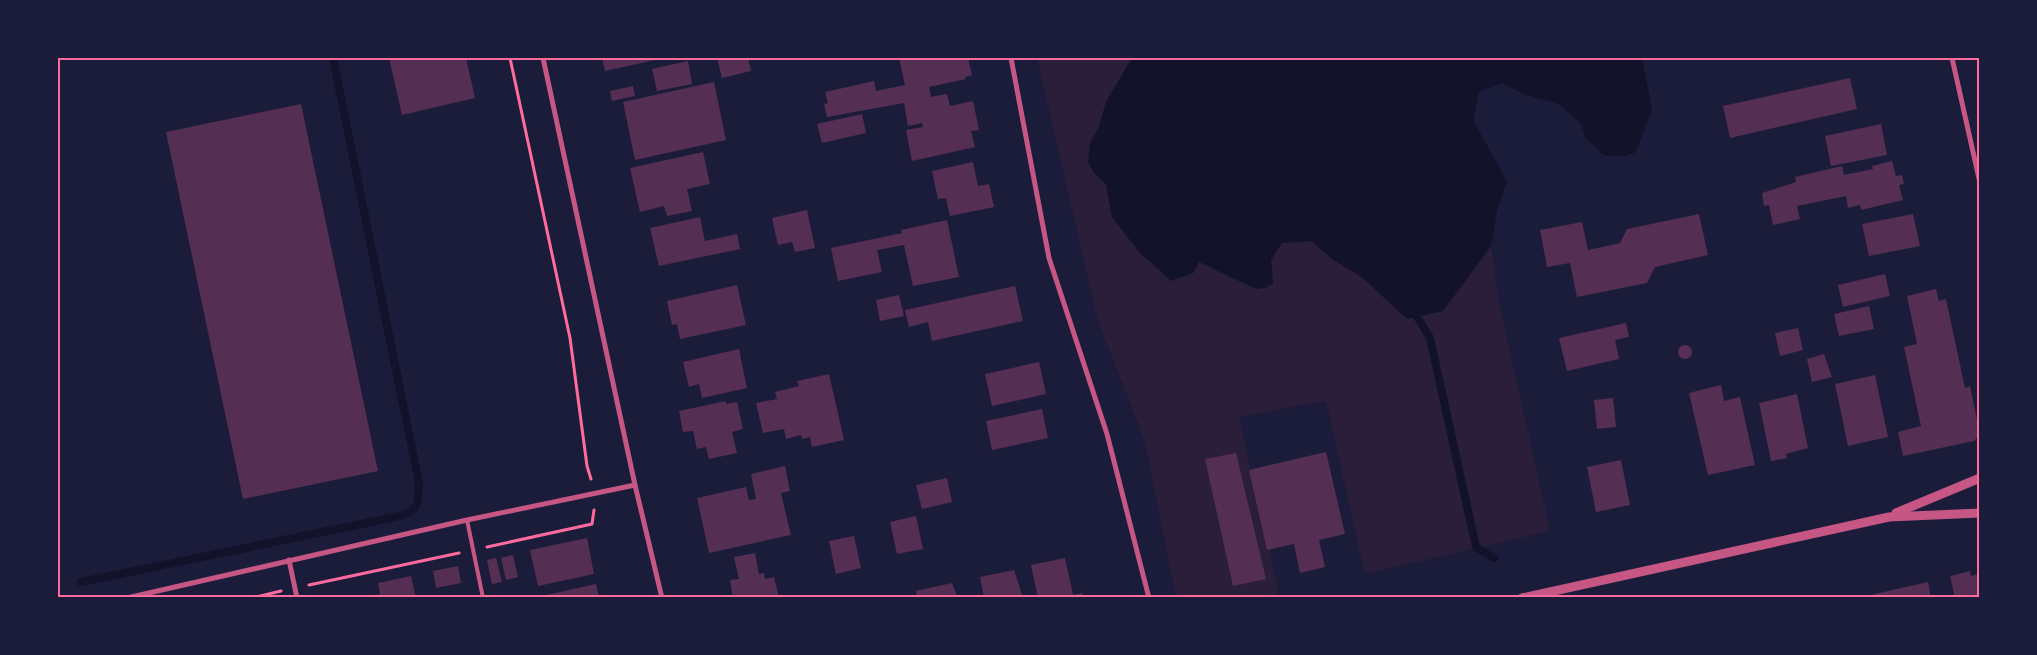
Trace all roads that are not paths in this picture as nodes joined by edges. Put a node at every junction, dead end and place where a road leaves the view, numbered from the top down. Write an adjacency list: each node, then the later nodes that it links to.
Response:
1 (543, 58): 6 (street)
2 (1011, 58): 15 (street)
3 (1952, 58): 4 (street)
4 (1980, 184)
5 (1980, 478): 8 (street)
6 (635, 485): 9 (street); 14 (street)
7 (1980, 512): 8 (street)
8 (1889, 516): 16 (street)
9 (466, 520): 10 (street); 13 (lane)
10 (289, 560): 11 (street); 12 (street)
11 (127, 598)
12 (297, 598)
13 (483, 598)
14 (662, 598)
15 (1149, 598)
16 (1522, 598)

